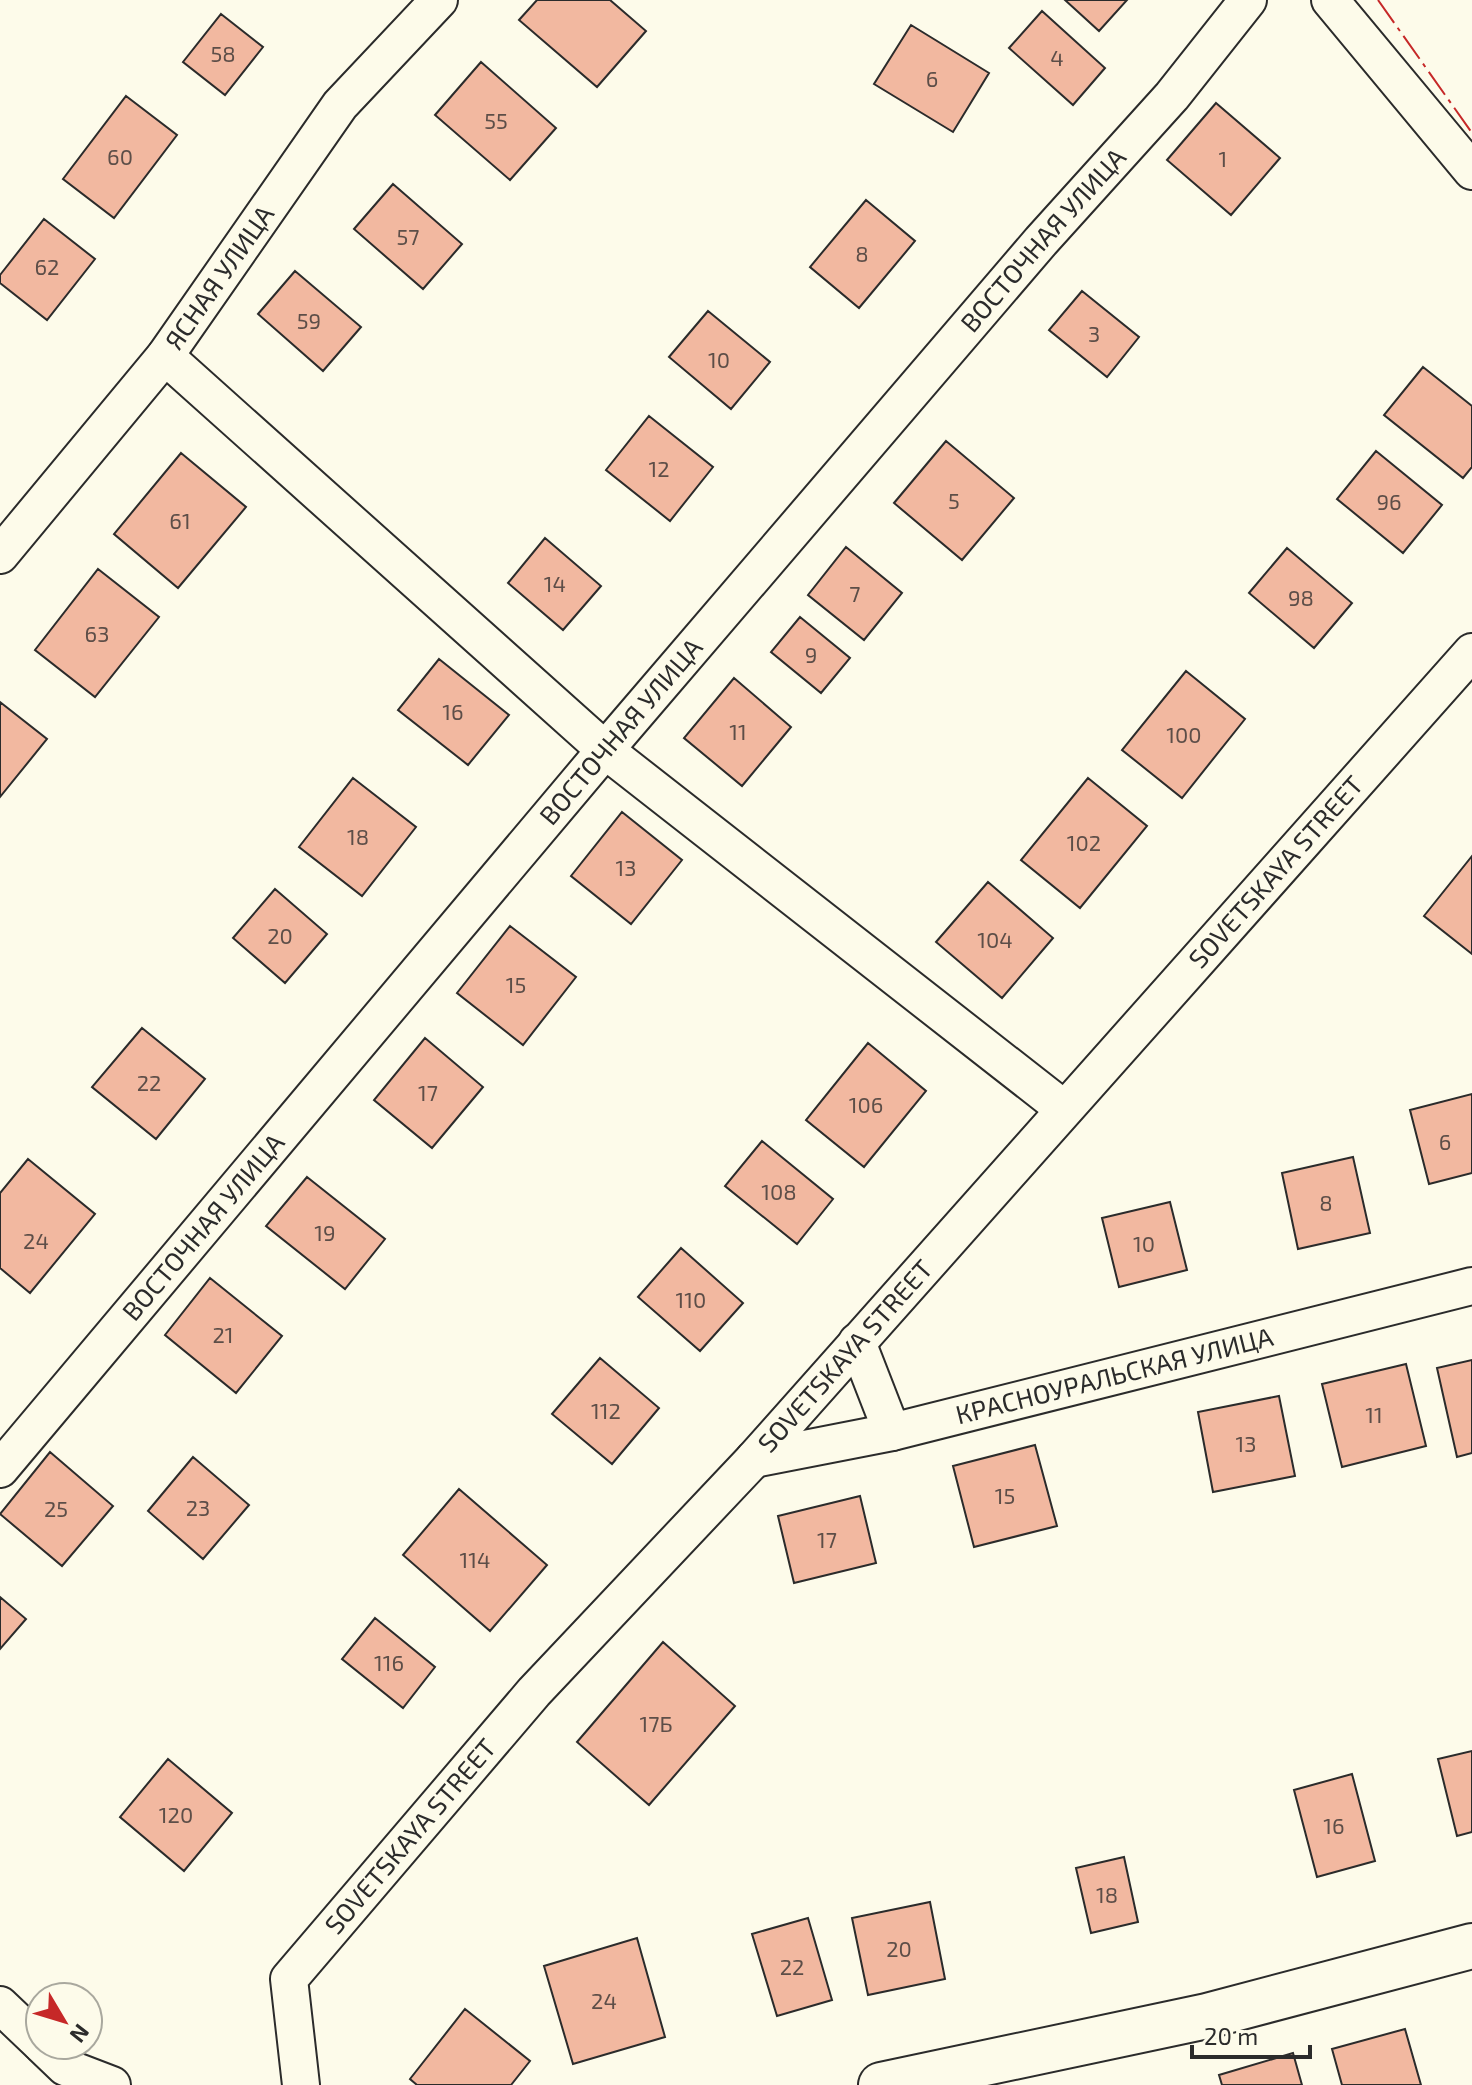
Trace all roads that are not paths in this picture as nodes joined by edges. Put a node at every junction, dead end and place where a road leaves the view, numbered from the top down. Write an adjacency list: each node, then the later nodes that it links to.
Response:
1 (439, 0): 5 (street, ЯСНАЯ УЛИЦА)
2 (1248, 0): 8 (street, ВОСТОЧНАЯ УЛИЦА)
3 (1330, 0): 4 (street)
4 (1472, 171)
5 (165, 356): 6 (street, ЯСНАЯ УЛИЦА); 8 (street)
6 (0, 555)
7 (1472, 652): 9 (street, SOVETSKAYA STREET)
8 (605, 750): 9 (street); 14 (street, ВОСТОЧНАЯ УЛИЦА)
9 (1064, 1109): 11 (street, SOVETSKAYA STREET)
10 (1472, 1286): 12 (street, КРАСНОУРАЛЬСКАЯ УЛИЦА)
11 (857, 1342): 12 (street); 13 (street, SOVETSKAYA STREET)
12 (892, 1432): 13 (street, КРАСНОУРАЛЬСКАЯ УЛИЦА)
13 (754, 1459): 20 (street, SOVETSKAYA STREET)
14 (0, 1469)
15 (1472, 1946): 21 (street)
16 (0, 2005): 17 (street)
17 (24, 2028)
18 (59, 2061): 19 (street)
19 (112, 2085)
20 (301, 2085)
21 (881, 2085)

